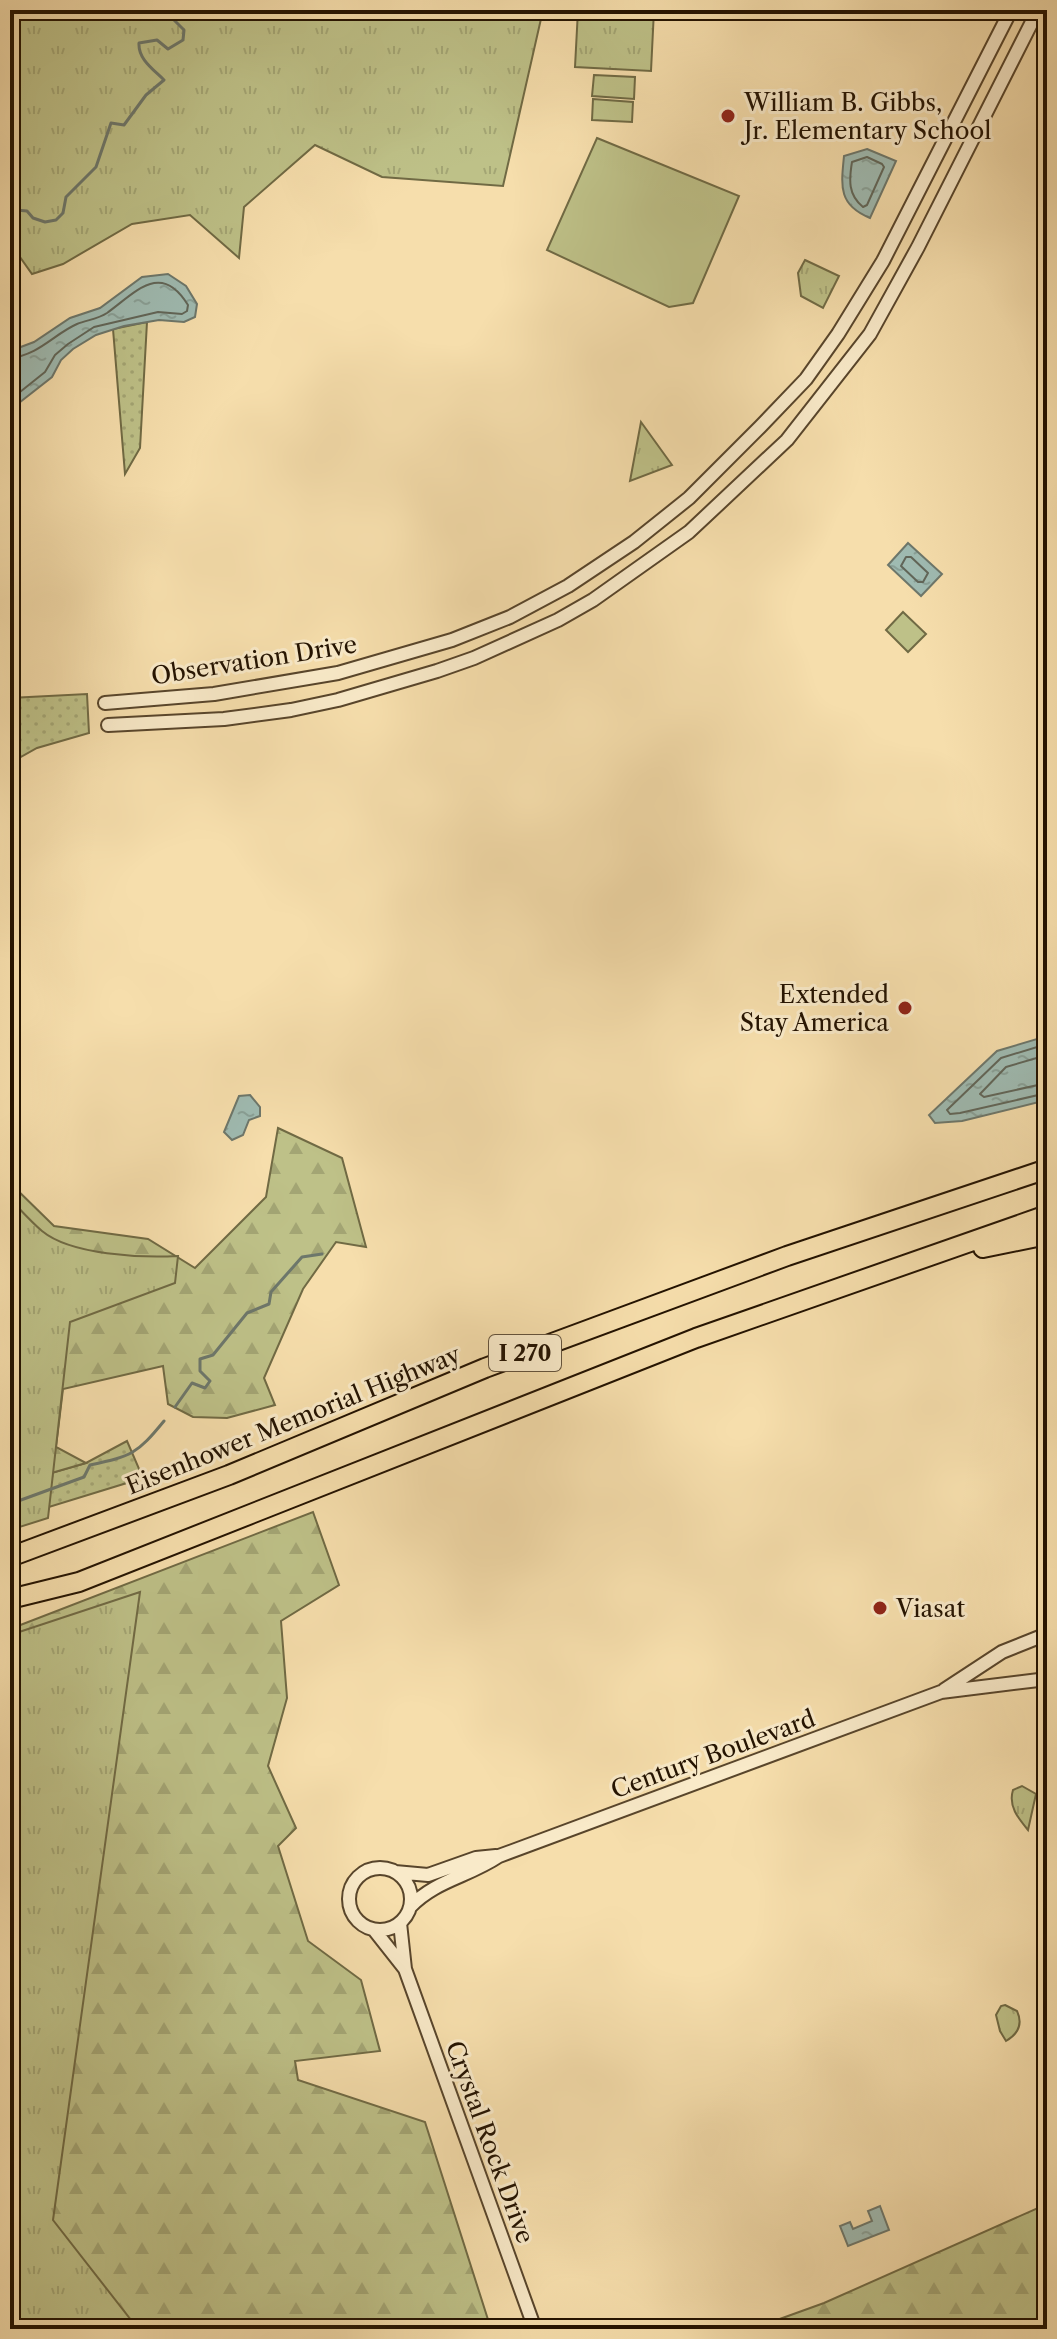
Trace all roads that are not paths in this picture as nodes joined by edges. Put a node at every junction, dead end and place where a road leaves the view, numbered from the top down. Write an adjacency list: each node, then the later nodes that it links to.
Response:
1 (1011, 10): 3 (street, Observation Drive)
2 (1038, 10): 4 (street, Observation Drive)
3 (105, 703)
4 (108, 725)
5 (1047, 1169): 9 (highway, Eisenhower Memorial Highway / I 270)
6 (1047, 1215): 8 (highway, I 270)
7 (1047, 1235): 8 (highway)
8 (936, 1254): 10 (highway, I 270)
9 (10, 1557)
10 (10, 1599)
11 (1047, 1634): 13 (street, Century Boulevard)
12 (1047, 1679): 13 (street, Century Boulevard)
13 (941, 1692): 14 (street, Century Boulevard)
14 (499, 1856): 15 (street, Century Boulevard); 16 (street, Century Boulevard)
15 (395, 1872): 16 (street); 18 (street)
16 (410, 1907): 17 (street)
17 (400, 1923): 18 (street); 19 (street, Crystal Rock Drive)
18 (375, 1931): 19 (street, Crystal Rock Drive)
19 (405, 1969): 20 (street, Crystal Rock Drive)
20 (535, 2329)

